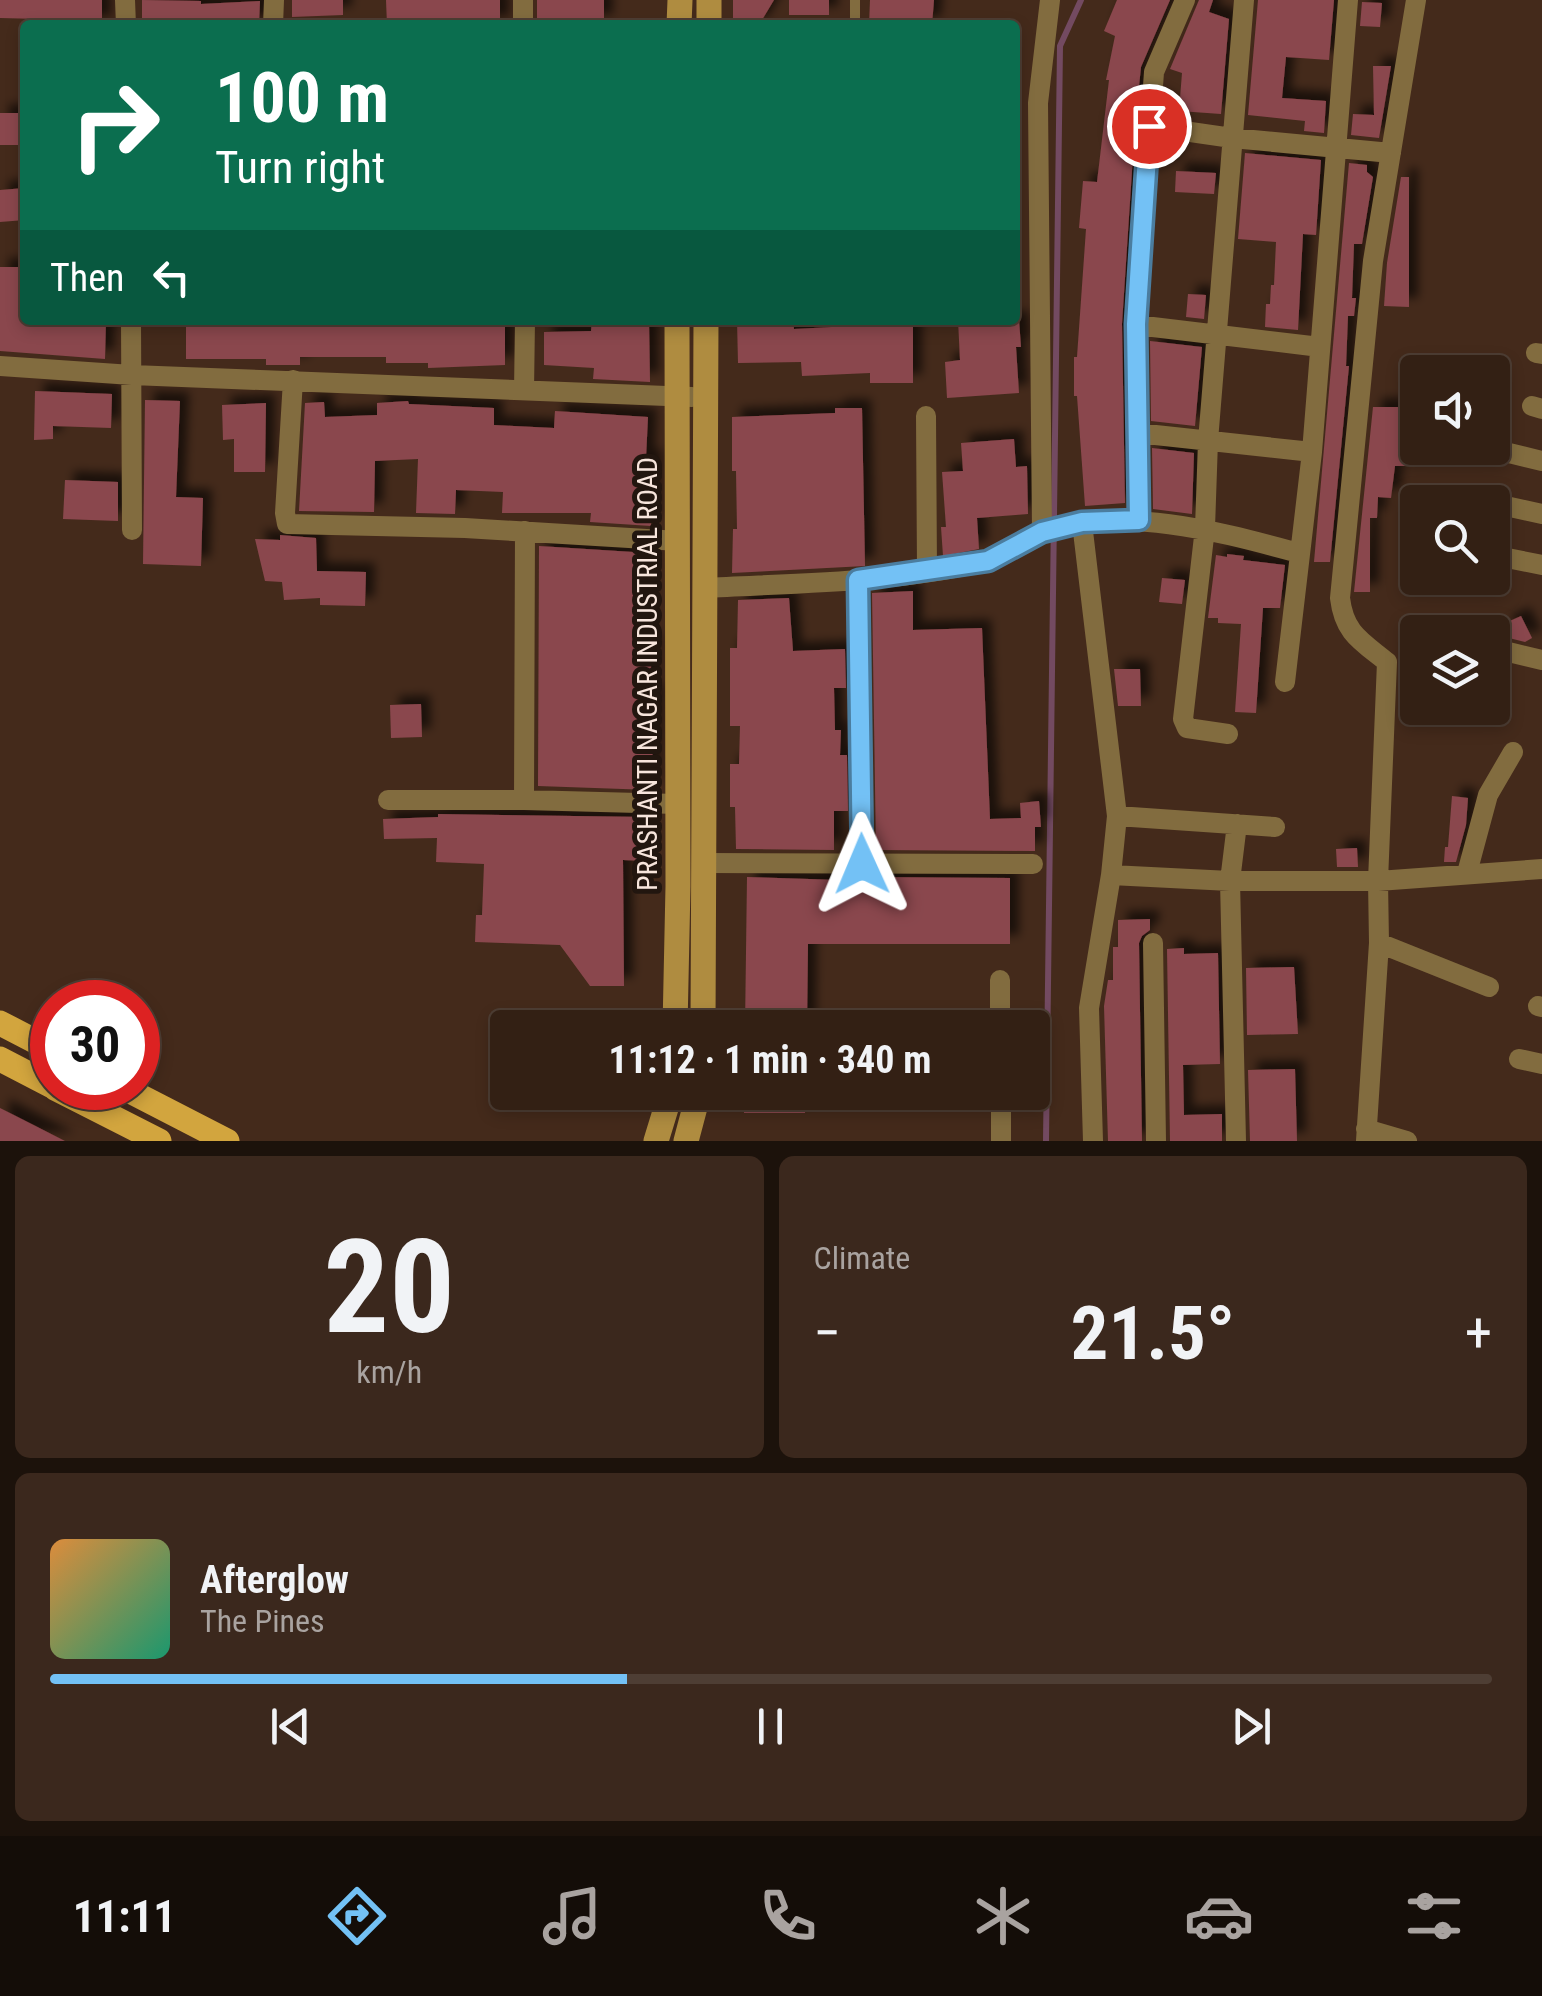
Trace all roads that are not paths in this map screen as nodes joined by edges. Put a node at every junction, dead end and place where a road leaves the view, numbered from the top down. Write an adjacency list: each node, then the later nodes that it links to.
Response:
1 (1050, 0): 36 (street)
2 (1185, 0): 6 (street)
3 (1244, 0): 7 (street)
4 (1348, 0): 8 (street)
5 (1416, 0): 9 (street)
6 (1149, 126): 7 (street); 10 (street)
7 (1232, 138): 8 (street); 15 (street)
8 (1336, 149): 9 (street); 16 (street)
9 (1391, 153): 62 (street)
10 (1136, 324): 15 (street); 24 (street)
11 (131, 325): 18 (street)
12 (525, 325): 20 (street)
13 (678, 325): 21 (street, PRASHANTI NAGAR INDUSTRIAL ROAD)
14 (706, 325): 22 (street, PRASHANTI NAGAR INDUSTRIAL ROAD)
15 (1216, 334): 16 (street); 25 (street)
16 (1320, 347): 26 (street)
17 (0, 366): 18 (street)
18 (132, 374): 19 (street); 34 (street)
19 (293, 380): 20 (street); 35 (street)
20 (524, 391): 21 (street)
21 (676, 397): 22 (street); 37 (street, PRASHANTI NAGAR INDUSTRIAL ROAD)
22 (705, 398): 43 (street, PRASHANTI NAGAR INDUSTRIAL ROAD)
23 (926, 416): 41 (street)
24 (1136, 434): 25 (street); 31 (street)
25 (1208, 441): 26 (street); 33 (street)
26 (1312, 452): 38 (street)
27 (1510, 453): 28 (street)
28 (1542, 460)
29 (1510, 507): 30 (street)
30 (1542, 514)
31 (1139, 520): 32 (street); 33 (street)
32 (1082, 522): 36 (street); 52 (street)
33 (1205, 528): 38 (street); 47 (street)
34 (132, 530)
35 (525, 531): 37 (street); 50 (street)
36 (1045, 531): 41 (street)
37 (678, 541): 51 (street, PRASHANTI NAGAR INDUSTRIAL ROAD)
38 (1299, 553): 46 (street)
39 (1510, 559): 40 (street)
40 (1542, 565)
41 (928, 570): 42 (street)
42 (858, 580): 43 (street); 56 (street)
43 (704, 588): 55 (street, PRASHANTI NAGAR INDUSTRIAL ROAD)
44 (1510, 652): 45 (street)
45 (1542, 660)
46 (1285, 682)
47 (1228, 734)
48 (1513, 752): 59 (street)
49 (388, 800): 50 (street)
50 (524, 800): 51 (street)
51 (677, 804): 67 (street, PRASHANTI NAGAR INDUSTRIAL ROAD)
52 (1117, 816): 53 (street); 60 (street)
53 (1237, 824): 54 (street); 61 (street)
54 (1275, 827)
55 (705, 863): 56 (street); 68 (street, PRASHANTI NAGAR INDUSTRIAL ROAD)
56 (862, 864): 57 (street)
57 (1032, 864)
58 (1542, 868): 59 (street)
59 (1467, 873): 62 (street)
60 (1111, 876): 61 (street); 87 (street)
61 (1230, 881): 62 (street); 89 (street)
62 (1378, 881): 64 (street)
63 (1153, 943): 88 (street)
64 (1380, 943): 66 (street); 81 (street)
65 (1000, 980): 69 (street)
66 (1489, 987)
67 (675, 1010)
68 (703, 1010)
69 (1000, 1010)
70 (0, 1023): 71 (main road)
71 (30, 1039)
72 (0, 1059): 75 (main road)
73 (1518, 1060): 74 (street)
74 (1542, 1064)
75 (30, 1075)
76 (160, 1107): 83 (main road)
77 (99, 1110): 82 (main road)
78 (665, 1110): 84 (street)
79 (694, 1110): 85 (street)
80 (1000, 1110): 86 (street)
81 (1366, 1135): 90 (street)
82 (159, 1141)
83 (227, 1141)
84 (656, 1141)
85 (686, 1141)
86 (1001, 1141)
87 (1093, 1141)
88 (1156, 1141)
89 (1236, 1141)
90 (1407, 1141)

